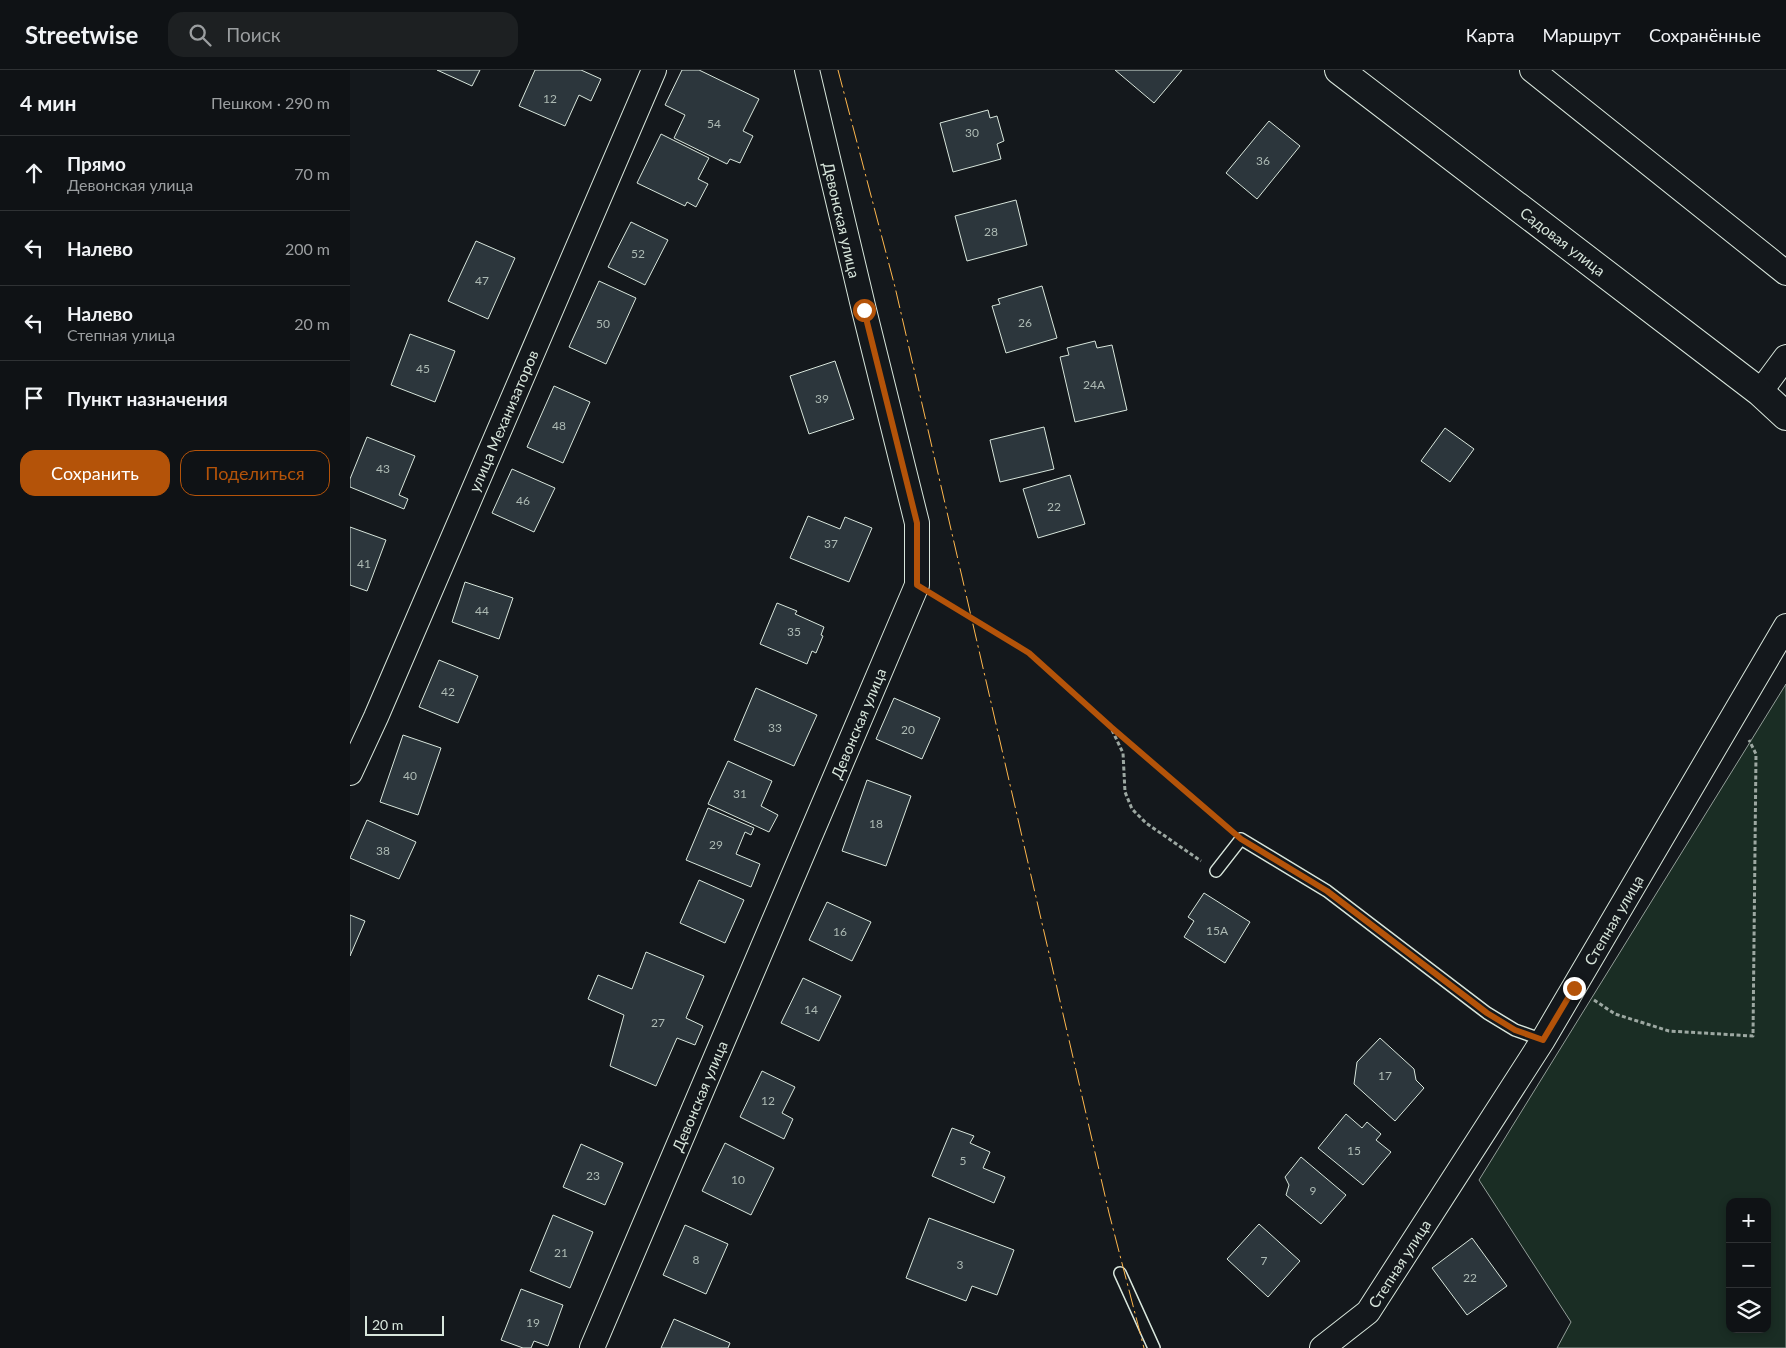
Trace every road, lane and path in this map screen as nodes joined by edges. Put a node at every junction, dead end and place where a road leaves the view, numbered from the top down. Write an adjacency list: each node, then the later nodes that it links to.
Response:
1 (654, 70): 13 (street, улица Механизаторов)
2 (807, 70): 9 (street, Девонская улица)
3 (1339, 70): 7 (street, Садовая улица)
4 (1532, 70): 5 (street)
5 (1786, 273)
6 (1786, 357): 7 (street)
7 (1760, 392): 8 (street, Садовая улица)
8 (1786, 416)
9 (917, 585): 12 (path); 19 (street, Девонская улица)
10 (1786, 626): 11 (street, Степная улица)
11 (1733, 713): 16 (street, Степная улица); 16 (path)
12 (1111, 727): 14 (path); 15 (path)
13 (350, 773)
14 (1241, 839): 15 (lane); 17 (lane)
15 (1216, 871)
16 (1574, 988): 17 (street, Степная улица)
17 (1543, 1040): 21 (street, Степная улица)
18 (1120, 1273): 20 (lane)
19 (592, 1348)
20 (1154, 1348)
21 (1322, 1348)

